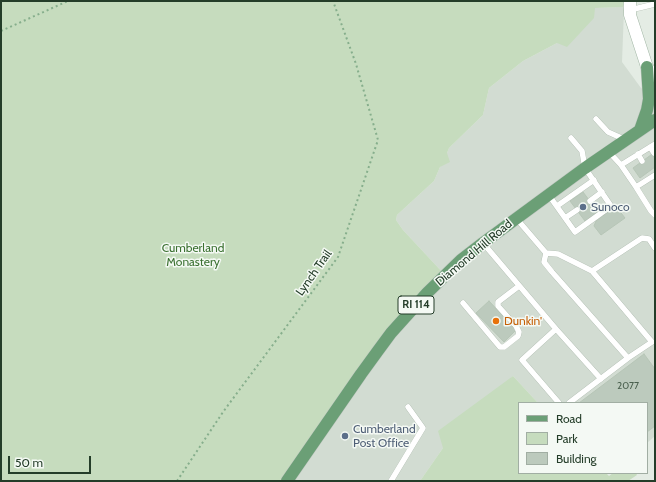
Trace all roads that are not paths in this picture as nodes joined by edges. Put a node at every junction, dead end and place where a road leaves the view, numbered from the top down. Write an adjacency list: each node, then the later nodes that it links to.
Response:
1 (655, 4): 2 (lane)
2 (630, 5): 3 (main road)
3 (647, 67): 4 (main road); 7 (main road)
4 (655, 77)
5 (596, 119): 9 (lane)
6 (655, 120): 7 (main road, Diamond Hill Road / RI 114)
7 (640, 130): 9 (main road, Diamond Hill Road / RI 114)
8 (571, 138): 16 (lane)
9 (626, 140): 11 (main road, Diamond Hill Road / RI 114)
10 (652, 146): 12 (lane); 13 (lane)
11 (609, 152): 15 (lane); 16 (main road, Diamond Hill Road / RI 114)
12 (654, 153)
13 (638, 154): 14 (lane); 15 (lane)
14 (642, 161)
15 (621, 165): 19 (lane)
16 (585, 168): 18 (lane); 21 (main road, Diamond Hill Road / RI 114)
17 (652, 174): 19 (lane)
18 (594, 180): 20 (lane); 23 (lane)
19 (636, 188): 25 (lane)
20 (602, 192): 22 (lane); 27 (lane)
21 (548, 194): 23 (lane); 26 (main road, Diamond Hill Road / RI 114)
22 (590, 201)
23 (557, 206): 27 (lane)
24 (577, 210): 27 (lane)
25 (655, 215)
26 (516, 218): 28 (main road, Diamond Hill Road / RI 114); 30 (lane)
27 (565, 218)
28 (482, 243): 32 (lane); 41 (main road, Diamond Hill Road / RI 114)
29 (655, 248): 31 (lane)
30 (546, 253): 31 (lane); 36 (lane)
31 (592, 271): 35 (lane)
32 (518, 286): 33 (lane); 34 (lane)
33 (463, 303)
34 (556, 329): 37 (lane); 38 (lane)
35 (654, 342): 36 (lane)
36 (628, 358): 37 (lane)
37 (601, 379): 39 (lane)
38 (558, 402)
39 (570, 402)
40 (408, 407): 42 (lane)
41 (287, 481)
42 (390, 481)

